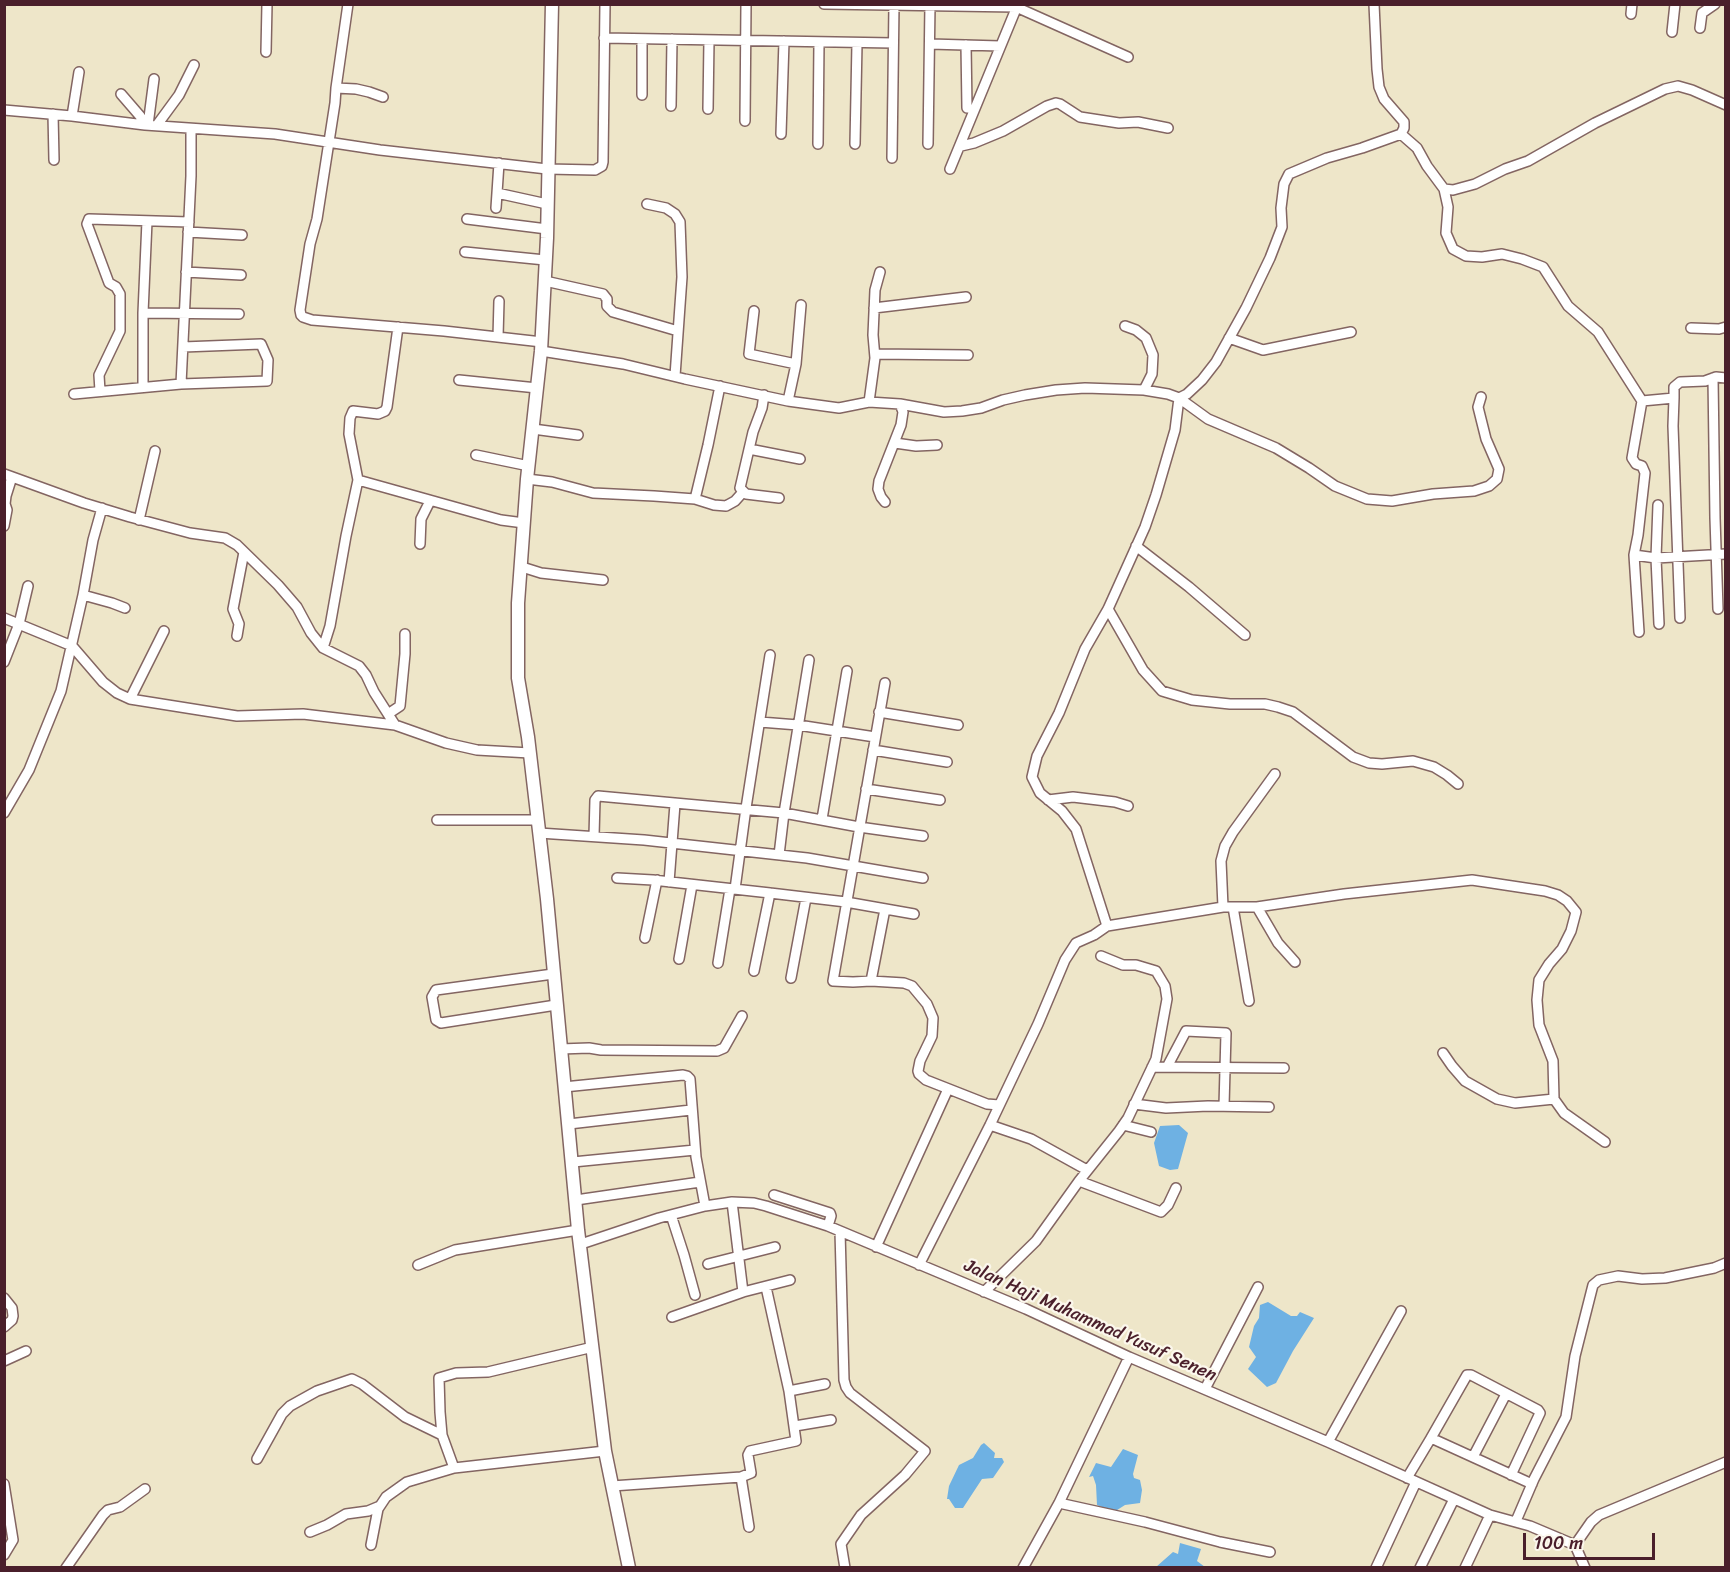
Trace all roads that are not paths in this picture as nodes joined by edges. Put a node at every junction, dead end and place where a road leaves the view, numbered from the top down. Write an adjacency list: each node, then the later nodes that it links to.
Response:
1 (267, 4): 28 (street)
2 (348, 4): 33 (street)
3 (552, 4): 58 (street)
4 (605, 4): 16 (street)
5 (746, 4): 20 (street)
6 (824, 4): 10 (street)
7 (1374, 4): 49 (street)
8 (1675, 4): 15 (street)
9 (1715, 4): 13 (street)
10 (894, 5): 11 (street); 24 (street)
11 (930, 5): 12 (street); 25 (street)
12 (1017, 6): 27 (street); 29 (street)
13 (1702, 9): 14 (street)
14 (1700, 28)
15 (1672, 32)
16 (604, 38): 17 (street); 58 (street)
17 (642, 39): 18 (street); 35 (street)
18 (672, 39): 19 (street); 38 (street)
19 (709, 40): 20 (street); 40 (street)
20 (745, 41): 21 (street); 44 (street)
21 (784, 41): 22 (street); 48 (street)
22 (819, 42): 23 (street); 51 (street)
23 (857, 43): 24 (street); 52 (street)
24 (893, 43): 55 (street)
25 (930, 44): 26 (street); 53 (street)
26 (966, 45): 27 (street); 39 (street)
27 (1000, 46): 54 (street)
28 (266, 52)
29 (1128, 57)
30 (194, 65): 45 (street)
31 (79, 72): 43 (street)
32 (154, 79): 45 (street)
33 (336, 88): 36 (street); 50 (street)
34 (121, 94): 45 (street)
35 (642, 95)
36 (383, 97)
37 (1725, 105): 60 (street)
38 (671, 106)
39 (967, 108)
40 (708, 109)
41 (4, 110): 42 (street)
42 (53, 114): 43 (street); 56 (street)
43 (72, 116): 45 (street)
44 (745, 121)
45 (150, 125): 47 (street)
46 (1168, 128): 54 (street)
47 (191, 129): 50 (street); 67 (street)
48 (782, 134)
49 (1401, 134): 60 (street); 91 (street)
50 (328, 143): 57 (street); 85 (street)
51 (819, 144)
52 (855, 144)
53 (928, 144)
54 (960, 146): 59 (street)
55 (892, 158)
56 (54, 160)
57 (500, 163): 58 (street); 61 (street)
58 (548, 169): 62 (street)
59 (951, 169)
60 (1444, 189): 113 (street)
61 (497, 193): 62 (street); 64 (street)
62 (547, 204): 68 (street)
63 (647, 204): 88 (street)
64 (496, 208)
65 (467, 219): 68 (street)
66 (147, 221): 67 (street); 81 (street); 106 (street)
67 (188, 227): 69 (street); 72 (street)
68 (547, 229): 71 (street)
69 (242, 235)
70 (465, 252): 71 (street)
71 (545, 260): 75 (street)
72 (186, 272): 74 (street); 82 (street)
73 (880, 272): 79 (street)
74 (241, 275)
75 (545, 281): 88 (street); 92 (street)
76 (966, 297): 79 (street)
77 (499, 301): 90 (street)
78 (801, 305): 96 (street)
79 (874, 308): 94 (street)
80 (754, 311): 96 (street)
81 (142, 313): 82 (street); 103 (street)
82 (184, 313): 83 (street); 93 (street)
83 (239, 314)
84 (1125, 326): 105 (street)
85 (398, 327): 90 (street); 127 (street)
86 (1725, 327): 87 (street)
87 (1691, 328)
88 (678, 331): 97 (street)
89 (1351, 332): 91 (street)
90 (498, 337): 92 (street)
91 (1229, 338): 110 (street)
92 (541, 346): 97 (street); 104 (street)
93 (183, 347): 101 (street); 101 (street)
94 (875, 354): 95 (street); 114 (street)
95 (968, 355)
96 (796, 364): 112 (street)
97 (675, 376): 102 (street)
98 (1713, 378): 99 (street); 111 (street); 141 (street)
99 (1725, 378)
100 (459, 380): 104 (street)
101 (181, 384): 103 (street)
102 (720, 386): 108 (street); 130 (street)
103 (143, 387): 106 (street)
104 (537, 388): 116 (street)
105 (1144, 390): 110 (street); 115 (street)
106 (100, 391): 107 (street)
107 (74, 394)
108 (764, 395): 112 (street); 120 (street)
109 (1481, 397): 110 (street)
110 (1179, 398): 139 (street)
111 (1674, 398): 113 (street); 143 (street)
112 (788, 401): 114 (street)
113 (1642, 401): 142 (street)
114 (869, 402): 115 (street)
115 (900, 404): 118 (street)
116 (533, 429): 117 (street); 124 (street)
117 (578, 435)
118 (895, 443): 119 (street); 132 (street)
119 (937, 445)
120 (749, 449): 123 (street); 128 (street)
121 (155, 451): 135 (street)
122 (476, 455): 124 (street)
123 (800, 459)
124 (529, 466): 126 (street)
125 (8, 475): 134 (street); 137 (street)
126 (527, 479): 130 (street); 136 (street)
127 (358, 480): 131 (street); 162 (street)
128 (743, 492): 129 (street); 130 (street)
129 (779, 498)
130 (695, 500)
131 (430, 501): 136 (street); 138 (street)
132 (885, 502)
133 (1658, 505): 144 (street)
134 (102, 508): 135 (street); 148 (street)
135 (139, 520): 140 (street)
136 (524, 523): 145 (street)
137 (4, 526)
138 (420, 544)
139 (1136, 546): 150 (street); 160 (street)
140 (244, 552): 159 (street); 162 (street)
141 (1721, 554): 143 (street); 151 (street)
142 (1634, 555): 144 (street); 157 (street)
143 (1678, 556): 144 (street); 153 (street)
144 (1656, 558): 155 (street)
145 (522, 567): 146 (street); 178 (street)
146 (603, 580)
147 (28, 586): 154 (street)
148 (83, 595): 149 (street); 161 (street)
149 (125, 608)
150 (1108, 609): 181 (street); 184 (street)
151 (1718, 609)
152 (4, 618): 154 (street)
153 (1680, 618)
154 (19, 624): 161 (street); 165 (street)
155 (1659, 624)
156 (164, 632): 168 (street)
157 (1639, 632)
158 (405, 634): 170 (street)
159 (237, 636)
160 (1245, 636)
161 (72, 646): 168 (street); 188 (street)
162 (323, 648): 170 (street)
163 (770, 655): 171 (street)
164 (809, 660): 173 (street)
165 (4, 662)
166 (847, 671): 175 (street)
167 (885, 683): 169 (street)
168 (130, 699): 172 (street)
169 (879, 712): 174 (street); 176 (street)
170 (388, 714): 172 (street)
171 (760, 722): 173 (street); 187 (street)
172 (395, 725): 178 (street)
173 (798, 725): 175 (street); 189 (street)
174 (958, 725)
175 (836, 730): 176 (street); 190 (street)
176 (875, 737): 177 (street)
177 (873, 750): 179 (street); 182 (street)
178 (530, 753): 192 (street)
179 (948, 762)
180 (1275, 774): 209 (street)
181 (1458, 784)
182 (866, 789): 183 (street); 193 (street)
183 (940, 800)
184 (1048, 800): 186 (street); 213 (street)
185 (675, 804): 187 (street); 194 (street); 196 (street)
186 (1128, 806)
187 (746, 808): 189 (street); 197 (street)
188 (4, 813)
189 (784, 813): 190 (street); 198 (street)
190 (822, 819): 193 (street)
191 (437, 820): 192 (street)
192 (539, 827): 194 (street); 220 (street)
193 (859, 827): 195 (street); 199 (street)
194 (594, 836): 196 (street)
195 (923, 836)
196 (673, 843): 197 (street); 203 (street)
197 (741, 850): 198 (street); 205 (street)
198 (779, 855): 199 (street)
199 (852, 866): 201 (street); 208 (street)
200 (617, 878): 202 (street)
201 (923, 878)
202 (657, 880): 203 (street); 214 (street)
203 (669, 882): 204 (street)
204 (692, 885): 205 (street); 216 (street)
205 (733, 889): 206 (street); 218 (street)
206 (770, 893): 207 (street); 219 (street)
207 (806, 897): 208 (street); 221 (street)
208 (846, 902): 211 (street); 222 (street)
209 (1228, 907): 210 (street); 213 (street); 223 (street)
210 (1257, 907): 217 (street); 234 (street)
211 (885, 909): 212 (street); 222 (street)
212 (914, 914)
213 (1107, 926): 236 (street)
214 (645, 938)
215 (1101, 956): 228 (street)
216 (679, 959)
217 (1295, 962)
218 (718, 963)
219 (754, 971)
220 (553, 974): 224 (street); 224 (street)
221 (792, 978)
222 (871, 981): 233 (street)
223 (1249, 1001)
224 (556, 1005): 226 (street)
225 (742, 1017): 226 (street)
226 (560, 1049): 232 (street)
227 (1443, 1053): 234 (street)
228 (1152, 1067): 229 (street); 235 (street)
229 (1167, 1067): 230 (street); 230 (street)
230 (1226, 1067): 231 (street); 237 (street)
231 (1284, 1068)
232 (564, 1087): 239 (street); 240 (street)
233 (948, 1089): 236 (street); 261 (street)
234 (1554, 1099): 244 (street)
235 (1134, 1104): 237 (street); 242 (street)
236 (999, 1105): 241 (street)
237 (1224, 1106): 238 (street)
238 (1269, 1107)
239 (691, 1110): 240 (street); 245 (street)
240 (569, 1124): 246 (street)
241 (990, 1125): 247 (street); 266 (street)
242 (1123, 1125): 243 (street); 247 (street)
243 (1151, 1132)
244 (1605, 1142)
245 (695, 1150): 246 (street); 249 (street)
246 (573, 1162): 252 (street)
247 (1087, 1170): 248 (street)
248 (1078, 1181): 250 (street); 271 (street)
249 (700, 1182): 252 (street); 254 (street)
250 (1176, 1188)
251 (774, 1195): 256 (street)
252 (576, 1200): 257 (street)
253 (732, 1202): 254 (street, Jalan Haji Muhammad Yusuf Senen); 256 (street, Jalan Haji Muhammad Yusuf Senen); 262 (street)
254 (705, 1206): 255 (street, Jalan Haji Muhammad Yusuf Senen)
255 (671, 1215): 259 (street, Jalan Haji Muhammad Yusuf Senen); 272 (street)
256 (828, 1226): 258 (street, Jalan Haji Muhammad Yusuf Senen)
257 (578, 1230): 259 (street); 264 (street)
258 (840, 1231): 261 (street, Jalan Haji Muhammad Yusuf Senen); 315 (street)
259 (581, 1244): 277 (street)
260 (775, 1247): 262 (street)
261 (876, 1247): 266 (street, Jalan Haji Muhammad Yusuf Senen)
262 (739, 1255): 265 (street); 270 (street)
263 (1725, 1263): 299 (street)
264 (418, 1264)
265 (708, 1264)
266 (919, 1265): 271 (street, Jalan Haji Muhammad Yusuf Senen)
267 (790, 1280): 268 (street)
268 (766, 1287): 270 (street); 283 (street)
269 (1257, 1287): 282 (street)
270 (743, 1292): 275 (street)
271 (984, 1292): 279 (street, Jalan Haji Muhammad Yusuf Senen)
272 (695, 1295)
273 (4, 1298): 276 (street)
274 (1401, 1311): 289 (street)
275 (672, 1317)
276 (4, 1327)
277 (593, 1347): 287 (street); 290 (street)
278 (26, 1351): 280 (street)
279 (1129, 1357): 282 (street, Jalan Haji Muhammad Yusuf Senen); 303 (street)
280 (4, 1361)
281 (825, 1384): 283 (street)
282 (1205, 1389): 289 (street, Jalan Haji Muhammad Yusuf Senen)
283 (789, 1390): 286 (street)
284 (1506, 1394): 288 (street); 291 (street); 295 (street)
285 (831, 1420): 286 (street)
286 (795, 1426): 296 (street)
287 (442, 1435): 292 (street); 294 (street)
288 (1431, 1438): 291 (street); 297 (street)
289 (1328, 1442): 297 (street, Jalan Haji Muhammad Yusuf Senen)
290 (605, 1451): 294 (street); 300 (street)
291 (1473, 1457): 295 (street)
292 (256, 1459)
293 (1725, 1462): 310 (street)
294 (454, 1468): 304 (street)
295 (1511, 1475): 299 (street)
296 (741, 1477): 300 (street); 307 (street)
297 (1412, 1480): 302 (street, Jalan Haji Muhammad Yusuf Senen); 317 (street)
298 (4, 1484): 312 (street)
299 (1532, 1484): 306 (street)
300 (612, 1486): 314 (street)
301 (145, 1489): 313 (street)
302 (1454, 1499): 305 (street, Jalan Haji Muhammad Yusuf Senen); 318 (street)
303 (1059, 1503): 311 (street); 316 (street)
304 (380, 1506): 308 (street); 309 (street)
305 (1490, 1515): 306 (street, Jalan Haji Muhammad Yusuf Senen); 319 (street)
306 (1516, 1521): 310 (street, Jalan Haji Muhammad Yusuf Senen)
307 (749, 1527)
308 (310, 1532)
309 (371, 1545)
310 (1575, 1545): 320 (street)
311 (1270, 1552)
312 (4, 1556)
313 (66, 1568)
314 (629, 1568)
315 (844, 1568)
316 (1023, 1568)
317 (1376, 1568)
318 (1420, 1568)
319 (1465, 1568)
320 (1585, 1568)

